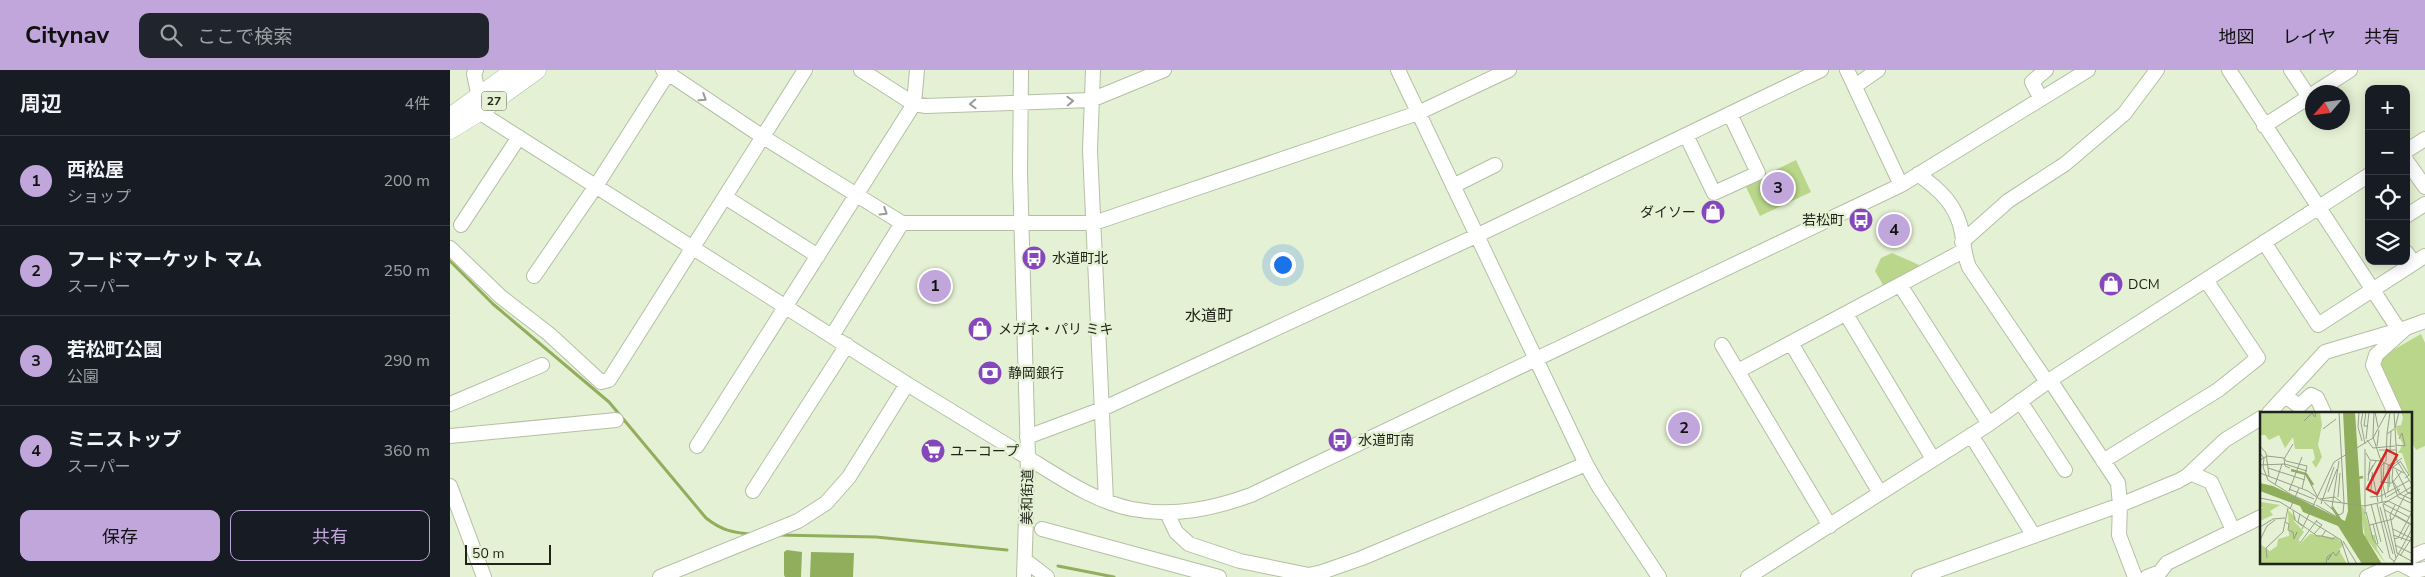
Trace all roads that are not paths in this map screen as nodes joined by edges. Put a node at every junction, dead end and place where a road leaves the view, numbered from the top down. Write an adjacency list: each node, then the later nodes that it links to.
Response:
1 (515, 70): 29 (main road, 27)
2 (536, 70): 29 (main road, 27)
3 (805, 70): 38 (street)
4 (861, 70): 30 (street)
5 (917, 70): 30 (street)
6 (1021, 70): 28 (street, 美和街道)
7 (1093, 70): 26 (street)
8 (1164, 70): 26 (street)
9 (1398, 70): 31 (street)
10 (1509, 70): 31 (street)
11 (1821, 70): 32 (street)
12 (1847, 70): 23 (street)
13 (1878, 70): 23 (street)
14 (2046, 70): 25 (street)
15 (2088, 70): 25 (street)
16 (2229, 70): 34 (street)
17 (2291, 70): 24 (street)
18 (2350, 70): 22 (street)
19 (473, 71): 29 (street)
20 (667, 72): 38 (street, one-way to 38); 46 (street)
21 (2153, 72): 60 (street)
22 (2328, 85)
23 (1855, 86): 45 (street)
24 (2305, 86)
25 (2041, 99): 43 (street)
26 (1091, 100): 28 (street, one-way to 26); 56 (street)
27 (2305, 100): 34 (street)
28 (1021, 102): 30 (street, one-way to 30); 55 (street, 美和街道)
29 (479, 104): 33 (main road, 27); 35 (main road, 27); 37 (street)
30 (914, 104): 49 (street)
31 (1418, 114): 47 (street); 56 (street)
32 (1730, 114): 36 (street); 36 (street)
33 (450, 116)
34 (2264, 126): 52 (street)
35 (450, 130)
36 (1686, 135): 58 (street)
37 (519, 137): 46 (street); 57 (street)
38 (763, 137): 49 (street); 50 (street)
39 (2425, 139): 40 (street)
40 (2410, 148)
41 (1495, 165): 47 (street)
42 (2410, 166): 48 (street)
43 (1918, 174): 45 (street); 60 (street)
44 (2365, 179): 52 (street)
45 (1901, 185): 77 (street)
46 (596, 186): 62 (street); 65 (street)
47 (1453, 186): 58 (street)
48 (2425, 187)
49 (856, 195): 54 (street, one-way to 54); 63 (street)
50 (725, 198): 62 (street); 63 (street)
51 (2425, 204): 53 (street)
52 (2318, 208): 59 (street); 68 (street)
53 (2410, 213)
54 (902, 223): 55 (street); 73 (street)
55 (1022, 223): 56 (street); 94 (street, 美和街道)
56 (1094, 223): 85 (street)
57 (461, 225)
58 (1476, 236): 77 (street); 85 (street)
59 (2264, 242): 66 (street); 68 (street)
60 (1963, 246): 67 (street); 80 (street)
61 (450, 248): 62 (street)
62 (693, 248): 69 (street)
63 (818, 256): 69 (street)
64 (2415, 257): 68 (street)
65 (534, 276)
66 (2206, 280): 80 (street); 98 (street)
67 (1900, 285): 70 (street); 91 (street)
68 (2372, 290): 72 (street)
69 (786, 307): 73 (street); 95 (street)
70 (1846, 314): 74 (street); 97 (street)
71 (2425, 322): 72 (street)
72 (2403, 329): 82 (street); 88 (street)
73 (832, 336): 75 (street)
74 (1791, 343): 79 (street); 104 (street)
75 (846, 345): 81 (street); 103 (street)
76 (1722, 345): 79 (street)
77 (1536, 360): 99 (street); 107 (street)
78 (542, 365): 84 (street)
79 (1738, 371): 109 (street)
80 (2049, 381): 83 (street); 98 (street)
81 (907, 384): 96 (street); 122 (street)
82 (2285, 396): 86 (street); 87 (street)
83 (2020, 401): 91 (street); 100 (street)
84 (450, 404)
85 (1102, 409): 94 (street); 105 (street)
86 (2270, 412)
87 (2324, 412)
88 (2395, 412)
89 (2260, 419): 101 (street)
90 (616, 420): 93 (street)
91 (1988, 424): 92 (street)
92 (1971, 435): 97 (street); 113 (street)
93 (450, 436)
94 (1027, 437): 96 (street, 美和街道)
95 (697, 446)
96 (1028, 458): 105 (street); 112 (street, 美和街道)
97 (1934, 459): 104 (street)
98 (2103, 461): 106 (street)
99 (1586, 464): 107 (street); 125 (street)
100 (2065, 470)
101 (2190, 473): 106 (street); 111 (street)
102 (450, 486): 121 (street)
103 (753, 491)
104 (1880, 493): 109 (street)
105 (1106, 501): 107 (street)
106 (2120, 505): 113 (street); 128 (street)
107 (1167, 513)
108 (2260, 517): 111 (street)
109 (1830, 526): 126 (street)
110 (1042, 529): 124 (street)
111 (2233, 530): 129 (street)
112 (1026, 536): 116 (street, 美和街道); 120 (street, 美和街道)
113 (2034, 536): 127 (street)
114 (2425, 551): 115 (street)
115 (2412, 557)
116 (1026, 560): 120 (street, 美和街道); 123 (street)
117 (2396, 564): 130 (street)
118 (2400, 564): 119 (street)
119 (2425, 569)
120 (1021, 576)
121 (484, 577)
122 (660, 577)
123 (1047, 577)
124 (1218, 577)
125 (1659, 577)
126 (1748, 577)
127 (1919, 577)
128 (2135, 577)
129 (2148, 577)
130 (2367, 577)

